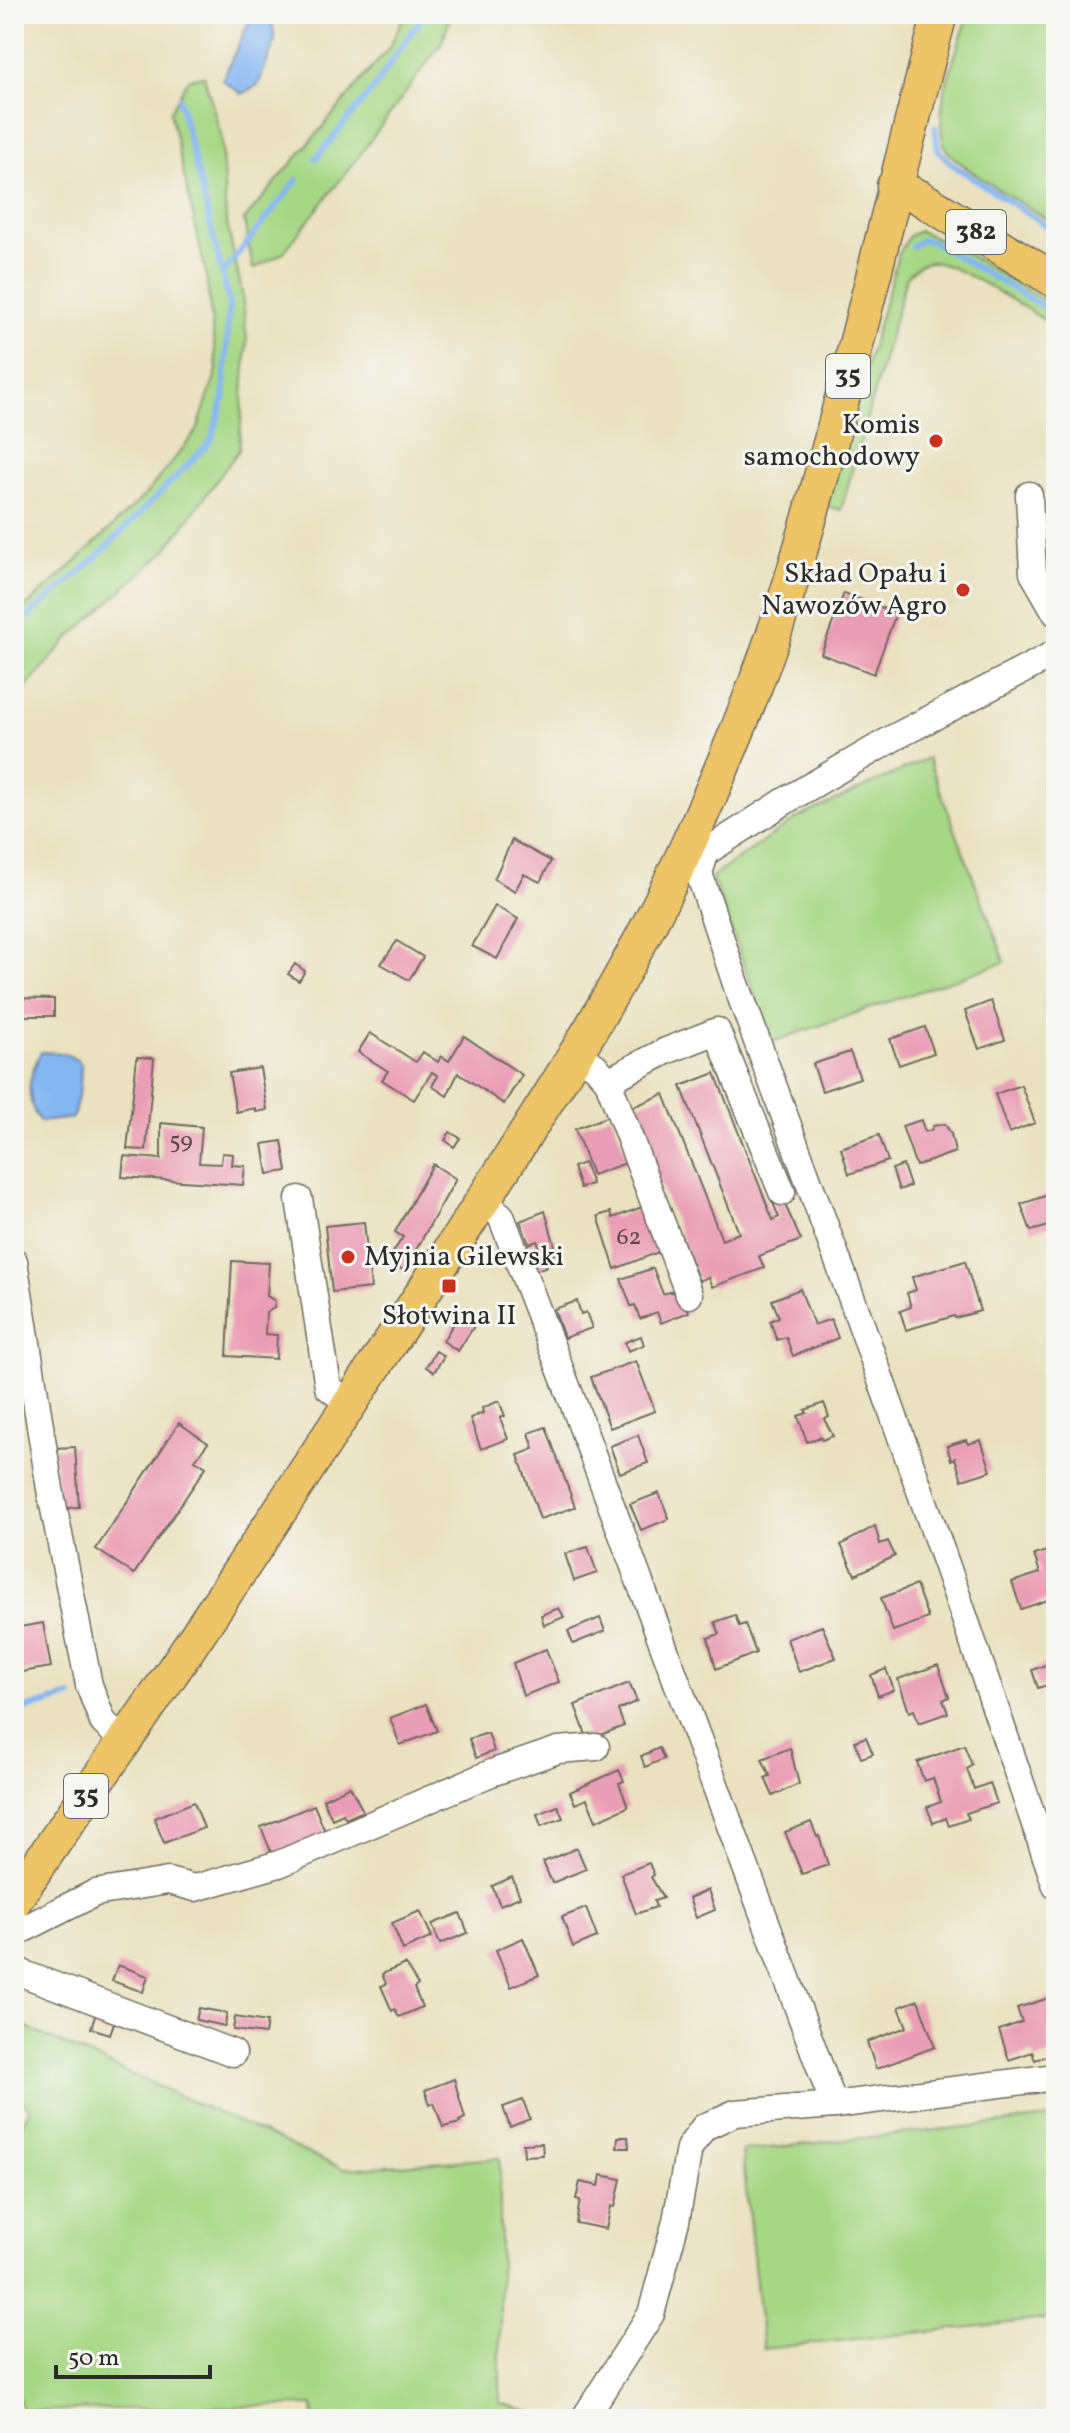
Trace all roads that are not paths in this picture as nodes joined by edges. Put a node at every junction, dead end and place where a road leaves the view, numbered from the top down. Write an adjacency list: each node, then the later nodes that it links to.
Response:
1 (940, 14): 2 (main road, 35)
2 (896, 176): 3 (main road, 382); 4 (main road, 382); 8 (main road, 35)
3 (1056, 259)
4 (1056, 281)
5 (1029, 495): 6 (street)
6 (1056, 613)
7 (1056, 653): 8 (street)
8 (688, 870): 9 (main road, 35); 19 (street)
9 (575, 1055): 10 (street); 13 (main road, 35)
10 (608, 1081): 11 (street); 15 (street)
11 (782, 1192)
12 (299, 1199): 16 (street)
13 (483, 1200): 16 (main road, 35); 25 (street)
14 (14, 1261): 17 (street)
15 (689, 1295)
16 (350, 1404): 17 (main road, 35)
17 (124, 1741): 20 (main road, 35)
18 (596, 1747): 21 (street)
19 (1056, 1886)
20 (14, 1901)
21 (14, 1934)
22 (14, 1968): 23 (street)
23 (233, 2053)
24 (1056, 2077): 25 (street)
25 (834, 2105): 26 (street)
26 (584, 2419)

